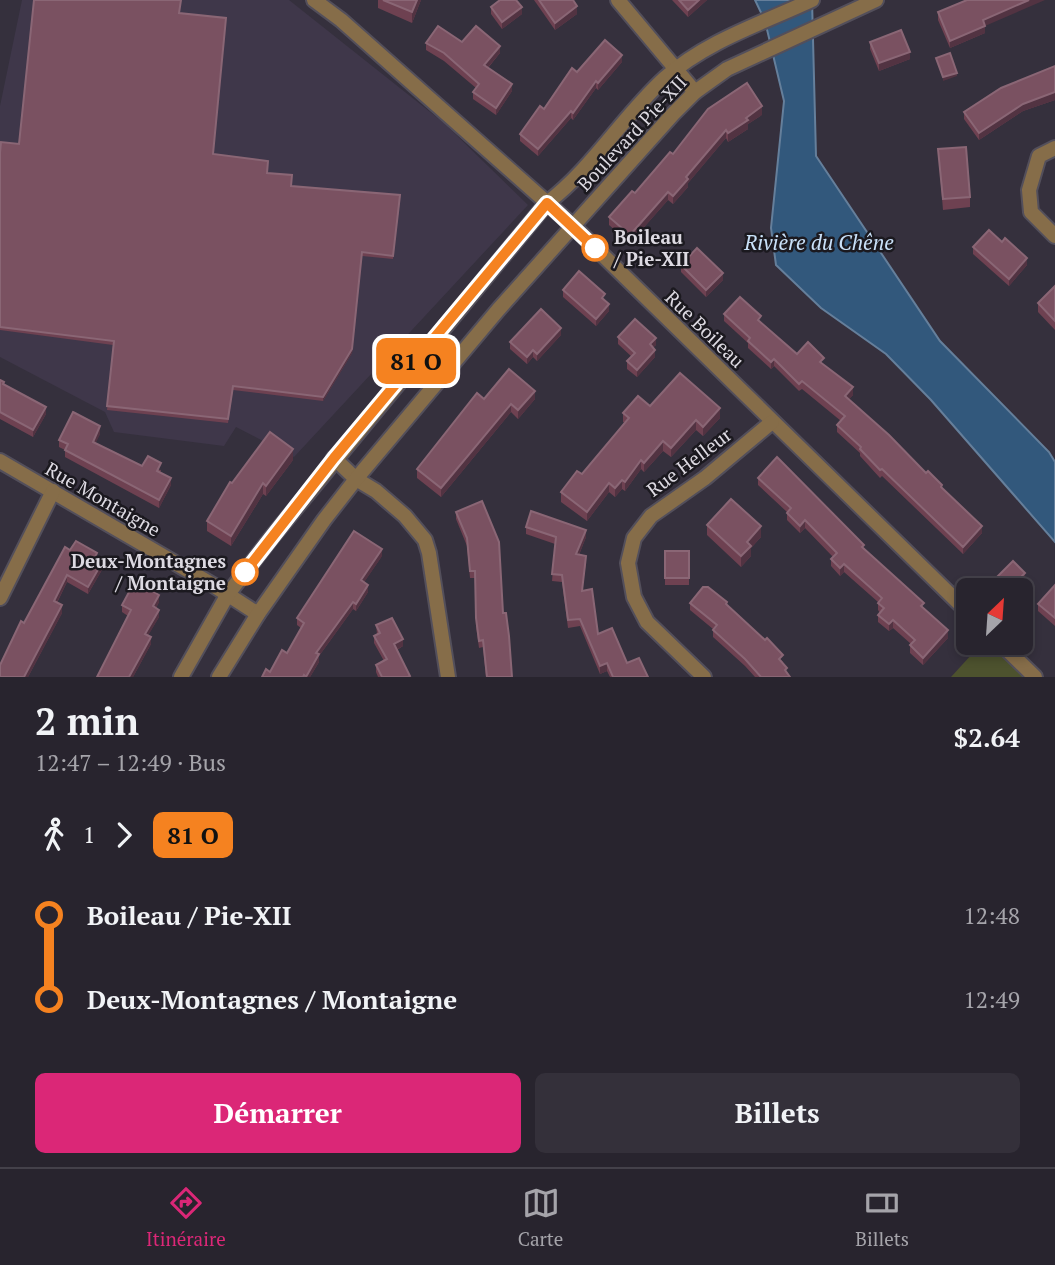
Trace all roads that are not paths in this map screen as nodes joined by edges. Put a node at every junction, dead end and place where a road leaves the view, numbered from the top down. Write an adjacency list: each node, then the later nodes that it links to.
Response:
1 (314, 0): 8 (street, Rue Boileau)
2 (618, 0): 5 (street)
3 (812, 0): 5 (street, Boulevard Pie-XII)
4 (876, 0): 6 (street, Boulevard Pie-XII)
5 (677, 68): 6 (street); 8 (street, Boulevard Pie-XII)
6 (695, 92): 9 (street, Boulevard Pie-XII)
7 (1055, 148): 10 (street)
8 (547, 203): 9 (street, Rue Boileau); 12 (street, Boulevard Pie-XII)
9 (572, 225): 11 (street, Rue Boileau); 14 (street, Boulevard Pie-XII)
10 (1055, 236)
11 (772, 422): 18 (street, Rue Boileau); 24 (street, Rue Helleur)
12 (334, 458): 14 (street); 16 (street, Boulevard Pie-XII)
13 (0, 461): 15 (street, Rue Montaigne)
14 (356, 479): 19 (street, Boulevard Pie-XII); 23 (street)
15 (53, 491): 16 (street, Rue Montaigne); 17 (street)
16 (228, 594): 19 (street, Rue Montaigne); 21 (street, Boulevard Pie-XII)
17 (0, 598)
18 (956, 600)
19 (258, 614): 22 (street, Boulevard Pie-XII)
20 (1012, 655): 25 (street)
21 (181, 677)
22 (219, 677)
23 (448, 677)
24 (704, 677)
25 (1035, 677)

